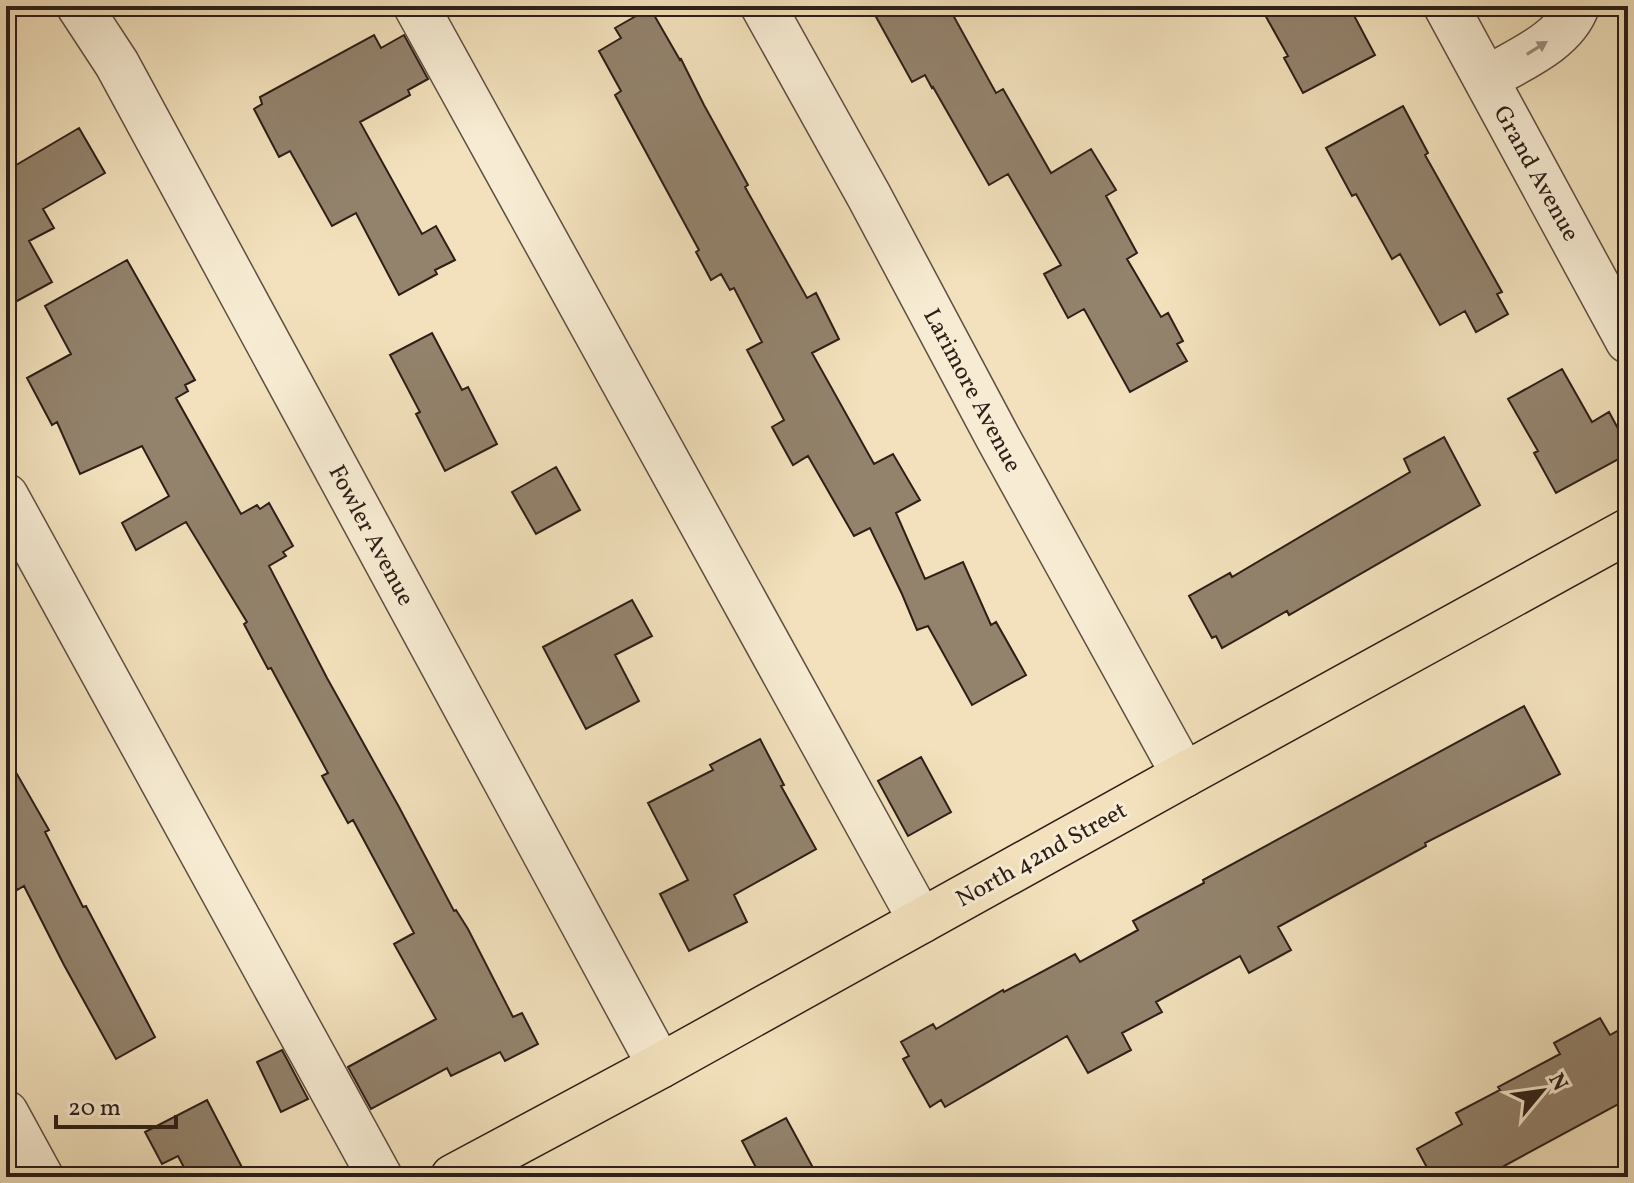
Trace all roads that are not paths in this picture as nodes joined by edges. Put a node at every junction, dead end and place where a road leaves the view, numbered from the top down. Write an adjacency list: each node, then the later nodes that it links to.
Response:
1 (79, 6): 12 (street, Fowler Avenue)
2 (416, 6): 11 (street)
3 (763, 6): 10 (street, Larimore Avenue)
4 (1446, 6): 6 (street, Grand Avenue)
5 (1577, 6): 6 (street, one-way to 5)
6 (1486, 79): 7 (street, Grand Avenue)
7 (1628, 341)
8 (6, 496): 15 (street)
9 (1628, 531): 10 (main road, North 42nd Street)
10 (1184, 775): 11 (main road, North 42nd Street)
11 (921, 921): 12 (main road, North 42nd Street)
12 (660, 1066): 16 (main road, North 42nd Street)
13 (6, 1113): 14 (street)
14 (41, 1177)
15 (380, 1177)
16 (453, 1177)

